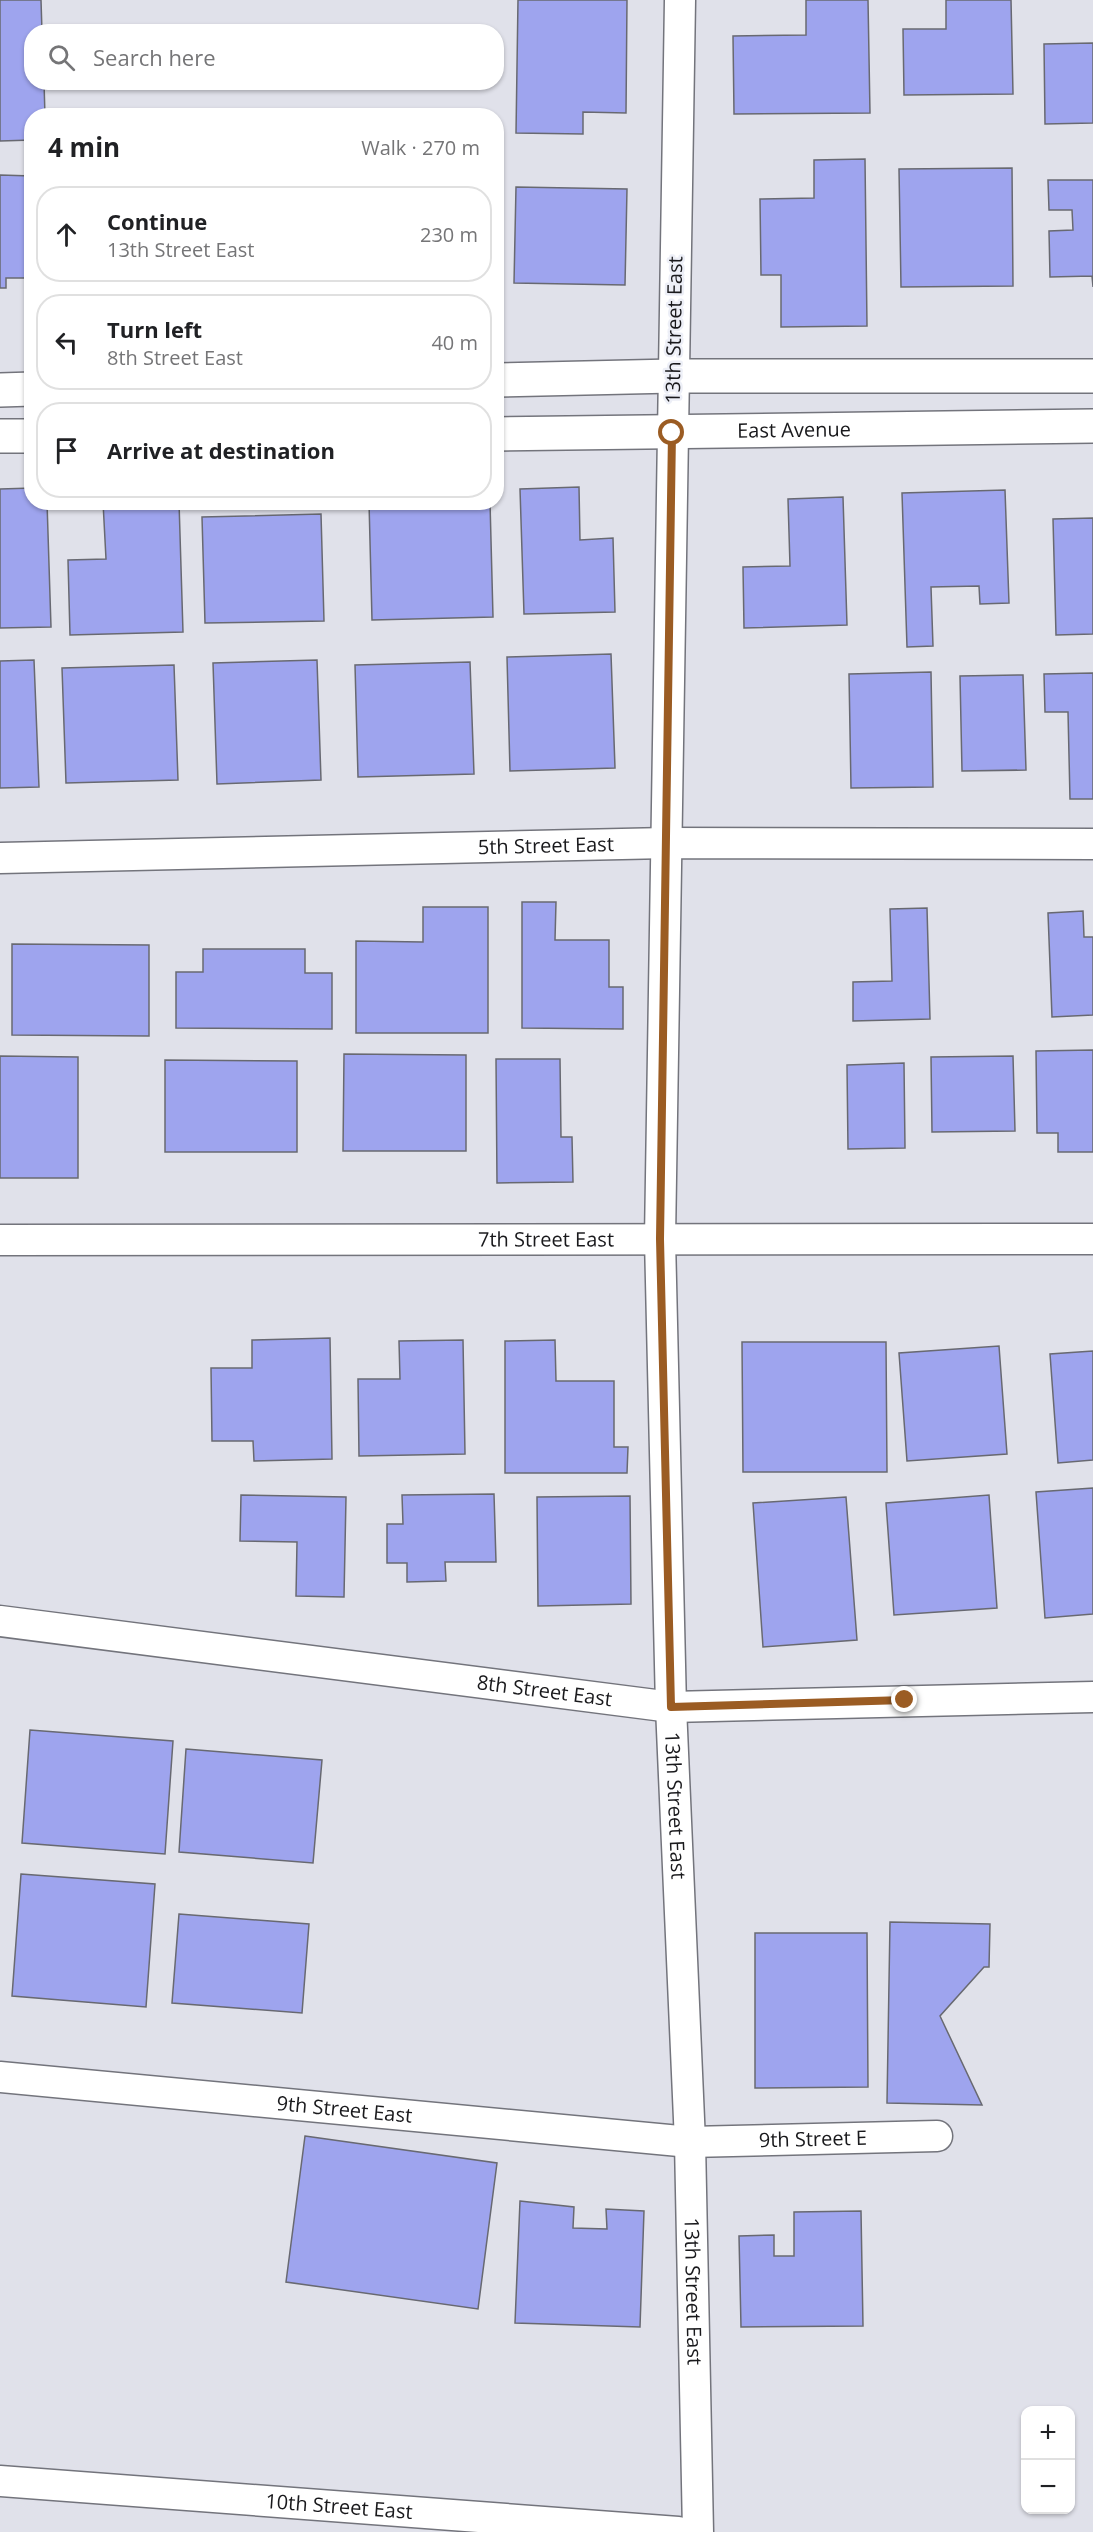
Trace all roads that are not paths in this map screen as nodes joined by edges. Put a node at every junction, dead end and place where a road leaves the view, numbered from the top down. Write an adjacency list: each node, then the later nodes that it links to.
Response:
1 (680, 0): 2 (street, 13th Street East)
2 (673, 376): 3 (street); 4 (street); 8 (street, 13th Street East)
3 (1093, 376)
4 (504, 380)
5 (24, 389): 6 (street)
6 (0, 390)
7 (1093, 426): 8 (street, East Avenue)
8 (672, 433): 9 (street, East Avenue); 12 (street, 13th Street East)
9 (504, 434)
10 (0, 436): 11 (street)
11 (24, 436)
12 (667, 843): 13 (street, 5th Street East); 14 (street, 5th Street East); 15 (street, 13th Street East)
13 (1093, 844)
14 (0, 858)
15 (660, 1239): 16 (street, 7th Street East); 17 (street, 7th Street East); 20 (street, 13th Street East)
16 (1093, 1239)
17 (0, 1240)
18 (0, 1621): 20 (street, 8th Street East)
19 (1093, 1697): 20 (street, 8th Street East)
20 (671, 1707): 23 (street, 13th Street East)
21 (0, 2077): 23 (street, 9th Street East)
22 (937, 2136): 23 (street, 9th Street E)
23 (690, 2142): 26 (street, 13th Street East)
24 (0, 2481): 25 (street, 10th Street East)
25 (678, 2532)
26 (698, 2532)

